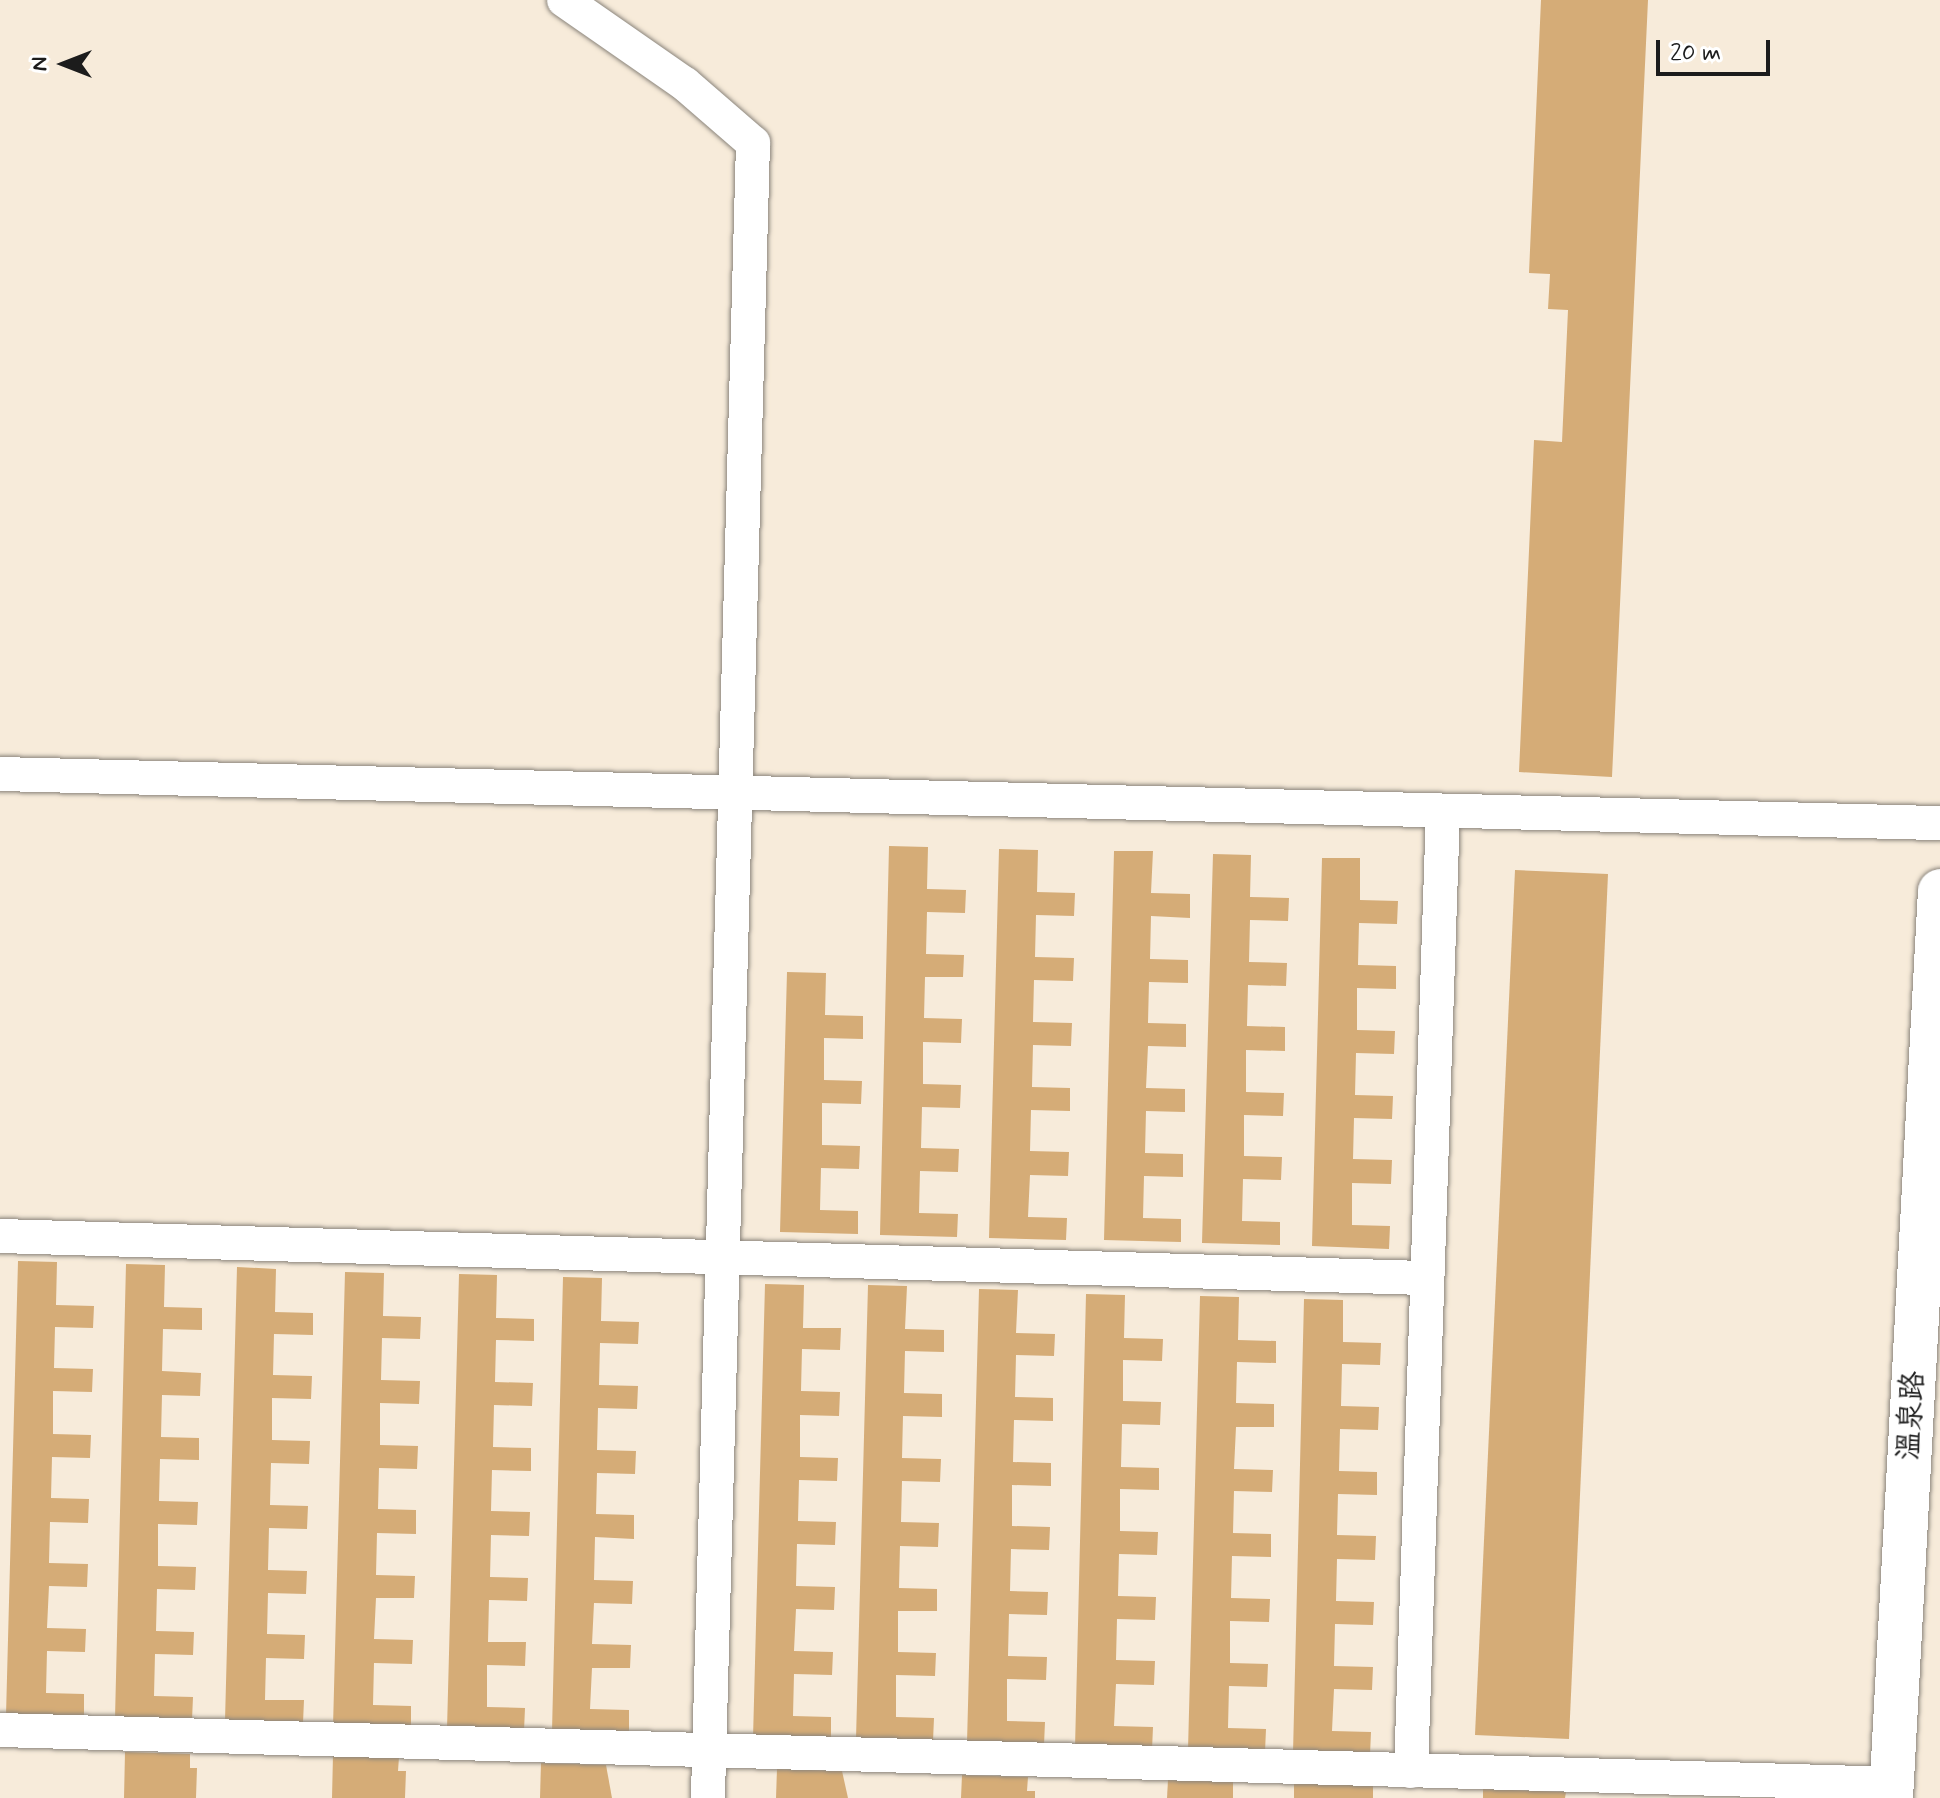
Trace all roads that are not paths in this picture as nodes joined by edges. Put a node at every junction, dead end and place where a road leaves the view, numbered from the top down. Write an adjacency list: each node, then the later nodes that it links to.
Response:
1 (564, 0): 3 (street)
2 (0, 774): 3 (street)
3 (733, 794): 4 (street); 8 (street)
4 (1443, 813): 5 (street); 9 (street)
5 (1940, 823)
6 (1940, 891): 13 (main road, 温泉路)
7 (0, 1236): 8 (street)
8 (722, 1257): 9 (street); 11 (street)
9 (1427, 1278): 12 (street)
10 (0, 1730): 11 (street)
11 (710, 1751): 12 (street); 14 (street)
12 (1411, 1771): 13 (street)
13 (1892, 1791)
14 (708, 1798)

